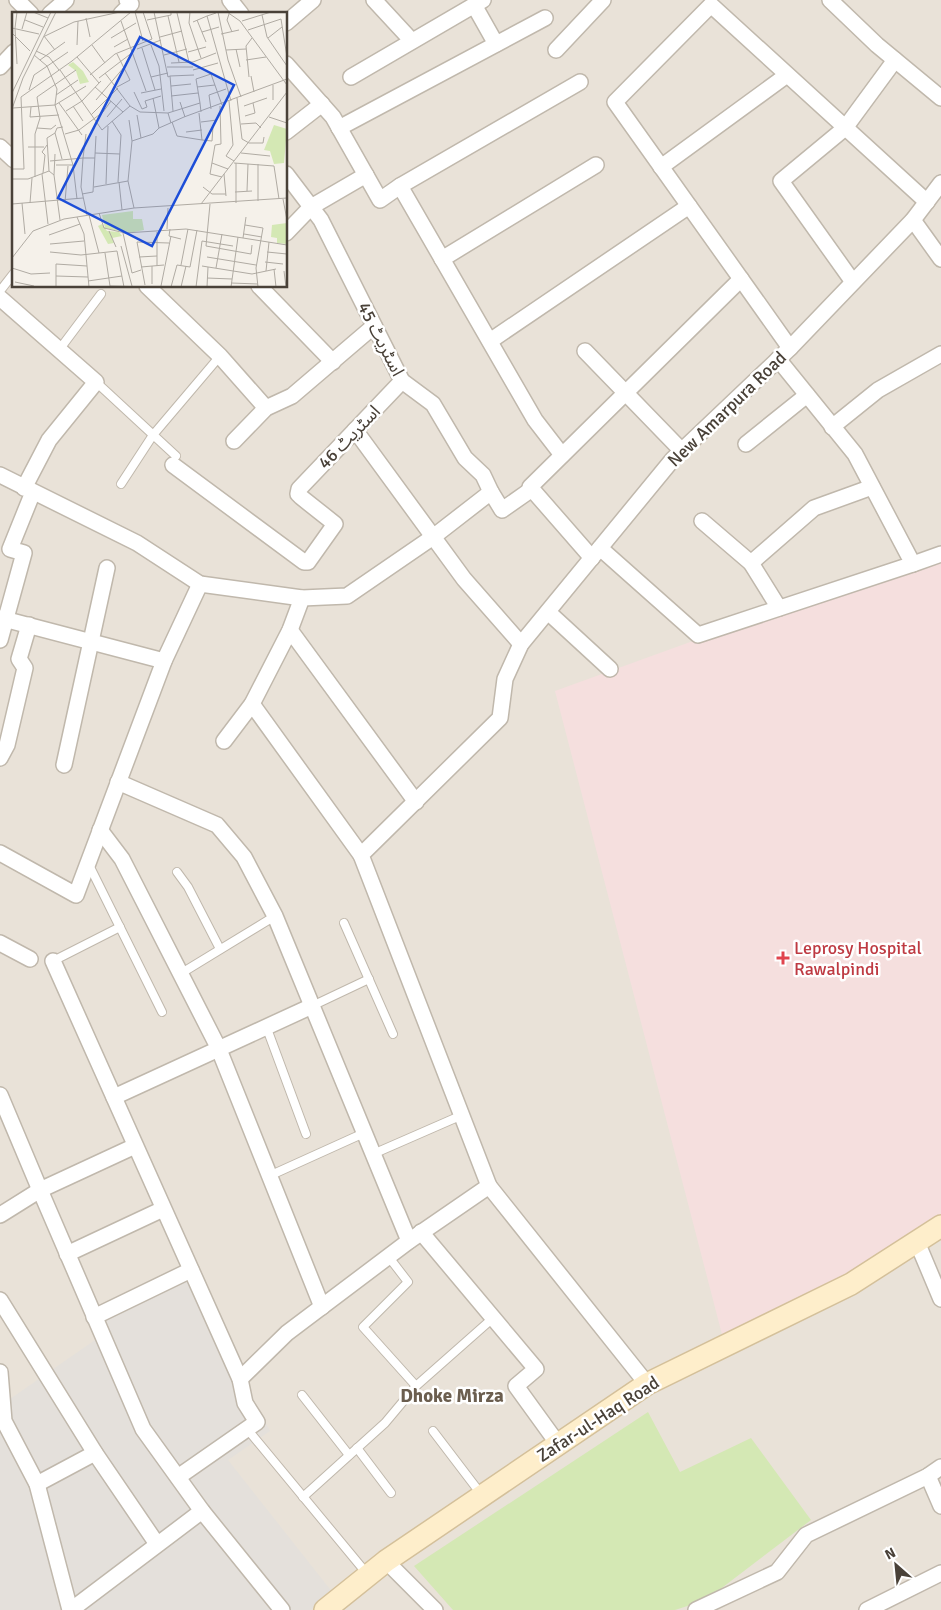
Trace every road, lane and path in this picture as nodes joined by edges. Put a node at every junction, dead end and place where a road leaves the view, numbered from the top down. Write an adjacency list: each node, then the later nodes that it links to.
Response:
1 (17, 0): 9 (street)
2 (66, 0): 10 (street)
3 (127, 0): 11 (street)
4 (313, 0): 13 (street)
5 (374, 0): 14 (street)
6 (603, 0): 16 (street)
7 (830, 0): 18 (street)
8 (478, 3): 14 (street); 15 (street)
9 (29, 12)
10 (52, 12)
11 (122, 12)
12 (545, 18): 15 (street)
13 (288, 21)
14 (412, 41): 22 (street)
15 (496, 44): 26 (street)
16 (556, 50)
17 (12, 54): 19 (street)
18 (895, 60): 24 (street); 27 (street)
19 (0, 66)
20 (288, 66): 25 (street)
21 (787, 75): 27 (street); 32 (street); 32 (street)
22 (351, 77)
23 (580, 82): 36 (street)
24 (941, 98)
25 (322, 104): 26 (street); 28 (street)
26 (339, 128): 33 (street)
27 (845, 128): 37 (street); 46 (street)
28 (288, 130)
29 (1, 149): 30 (street)
30 (12, 158)
31 (596, 165): 42 (street)
32 (661, 167): 38 (street)
33 (366, 176): 36 (street); 39 (street)
34 (288, 177): 39 (street, اسٹریٹ 45)
35 (941, 183): 37 (street, New Amarpura Road)
36 (400, 186): 42 (street)
37 (927, 202): 40 (street, New Amarpura Road)
38 (689, 206): 45 (street); 53 (street)
39 (311, 207): 41 (street); 52 (street, اسٹریٹ 45)
40 (914, 220): 43 (street); 46 (street, New Amarpura Road)
41 (288, 231)
42 (442, 259): 53 (street)
43 (941, 259)
44 (12, 276): 49 (lane)
45 (741, 279): 54 (street); 63 (street)
46 (853, 282): 54 (street, New Amarpura Road)
47 (149, 288): 58 (street)
48 (261, 288): 60 (street)
49 (0, 291)
50 (101, 294): 55 (lane)
51 (0, 298): 55 (street)
52 (374, 326): 60 (street); 61 (street, اسٹریٹ 45)
53 (490, 342): 72 (street)
54 (790, 348): 59 (street, New Amarpura Road)
55 (59, 350): 62 (street)
56 (585, 351): 63 (street)
57 (941, 354): 66 (street)
58 (220, 356): 65 (street); 68 (lane)
59 (778, 359): 64 (street); 71 (street, New Amarpura Road)
60 (333, 362): 65 (street)
61 (402, 381): 67 (street, اسٹریٹ 46); 79 (street, اسٹریٹ 45)
62 (96, 382): 68 (lane); 78 (street)
63 (625, 391): 71 (street); 72 (street)
64 (807, 395): 66 (street); 70 (street)
65 (266, 408): 69 (street)
66 (832, 427): 76 (street)
67 (355, 430): 73 (street, اسٹریٹ 46); 81 (street)
68 (153, 435): 73 (lane); 75 (lane)
69 (234, 441)
70 (746, 444)
71 (682, 451): 82 (street, New Amarpura Road)
72 (562, 455): 77 (street)
73 (175, 461)
74 (0, 475): 78 (street)
75 (120, 484)
76 (872, 487): 84 (street); 85 (street)
77 (532, 489): 79 (street, اسٹریٹ 45); 82 (street)
78 (28, 490): 87 (street); 91 (street)
79 (490, 492): 81 (street)
80 (702, 522): 84 (street)
81 (433, 537): 88 (street); 96 (street)
82 (596, 553): 89 (street); 90 (street, New Amarpura Road)
83 (941, 554): 85 (street)
84 (751, 563): 89 (street)
85 (913, 564): 89 (street)
86 (106, 568): 95 (street)
87 (200, 584): 88 (street); 97 (street)
88 (302, 598): 93 (street)
89 (779, 608)
90 (548, 612): 96 (street, New Amarpura Road); 98 (street)
91 (3, 619): 92 (street); 94 (street)
92 (29, 626): 95 (street); 101 (street)
93 (290, 630): 99 (street); 104 (street)
94 (0, 640)
95 (91, 642): 97 (street); 102 (street)
96 (522, 644): 104 (street, New Amarpura Road)
97 (164, 661): 103 (street)
98 (610, 669)
99 (252, 704): 100 (street); 107 (street)
100 (224, 741)
101 (0, 758)
102 (64, 765)
103 (118, 782): 105 (street); 110 (street)
104 (416, 802): 107 (street, New Amarpura Road)
105 (100, 830): 108 (street); 117 (street)
106 (0, 853): 108 (street)
107 (361, 855): 126 (street)
108 (88, 863): 112 (lane)
109 (177, 872): 114 (lane)
110 (275, 916): 114 (lane); 119 (street)
111 (344, 923): 118 (lane)
112 (120, 926): 116 (lane); 120 (lane)
113 (0, 943): 115 (street)
114 (220, 949): 117 (lane)
115 (30, 959)
116 (53, 960): 125 (street)
117 (180, 974): 123 (street)
118 (369, 979): 119 (lane); 122 (lane)
119 (312, 1006): 121 (street); 127 (street)
120 (162, 1012)
121 (266, 1026): 123 (street); 128 (lane)
122 (393, 1034)
123 (218, 1047): 125 (street); 131 (street)
124 (0, 1096): 133 (street)
125 (114, 1097): 129 (street)
126 (460, 1116): 130 (lane); 132 (street)
127 (364, 1133): 130 (street); 131 (lane)
128 (306, 1134)
129 (135, 1146): 133 (street); 134 (street)
130 (373, 1154): 138 (street)
131 (269, 1176): 145 (street)
132 (489, 1186): 137 (street); 150 (street)
133 (40, 1190): 135 (street); 140 (street)
134 (163, 1210): 140 (street); 142 (street)
135 (0, 1215)
136 (941, 1226): 139 (street, Zafar-ul-Haq Road)
137 (421, 1232): 138 (street); 147 (street)
138 (409, 1241): 141 (street)
139 (917, 1242): 143 (street); 150 (street, Zafar-ul-Haq Road)
140 (67, 1254): 146 (street)
141 (388, 1256): 145 (street); 151 (lane)
142 (190, 1270): 146 (street); 149 (street)
143 (941, 1299)
144 (0, 1300): 157 (street)
145 (322, 1307): 149 (street)
146 (94, 1317): 161 (street)
147 (493, 1318): 151 (lane); 155 (street)
148 (0, 1372): 162 (street)
149 (240, 1379): 153 (street)
150 (647, 1384): 155 (street, Zafar-ul-Haq Road)
151 (416, 1386): 156 (lane)
152 (302, 1395): 158 (lane)
153 (248, 1430): 161 (street); 165 (lane)
154 (433, 1431): 164 (lane)
155 (558, 1444): 164 (street, Zafar-ul-Haq Road)
156 (357, 1448): 158 (lane); 163 (lane)
157 (95, 1454): 162 (street); 168 (street)
158 (349, 1455): 165 (lane)
159 (941, 1467): 160 (street)
160 (928, 1476): 166 (street); 172 (street)
161 (178, 1478): 167 (street)
162 (37, 1484): 173 (street)
163 (391, 1493)
164 (482, 1496): 169 (street, Zafar-ul-Haq Road)
165 (303, 1497): 171 (lane)
166 (941, 1506)
167 (202, 1511): 168 (street); 174 (street)
168 (157, 1544): 173 (street)
169 (386, 1561): 171 (street, Zafar-ul-Haq Road); 176 (street)
170 (941, 1573): 178 (street)
171 (368, 1575): 175 (street, Zafar-ul-Haq Road)
172 (719, 1606): 177 (street)
173 (70, 1610)
174 (282, 1610)
175 (325, 1610)
176 (436, 1610)
177 (696, 1610)
178 (868, 1610)

